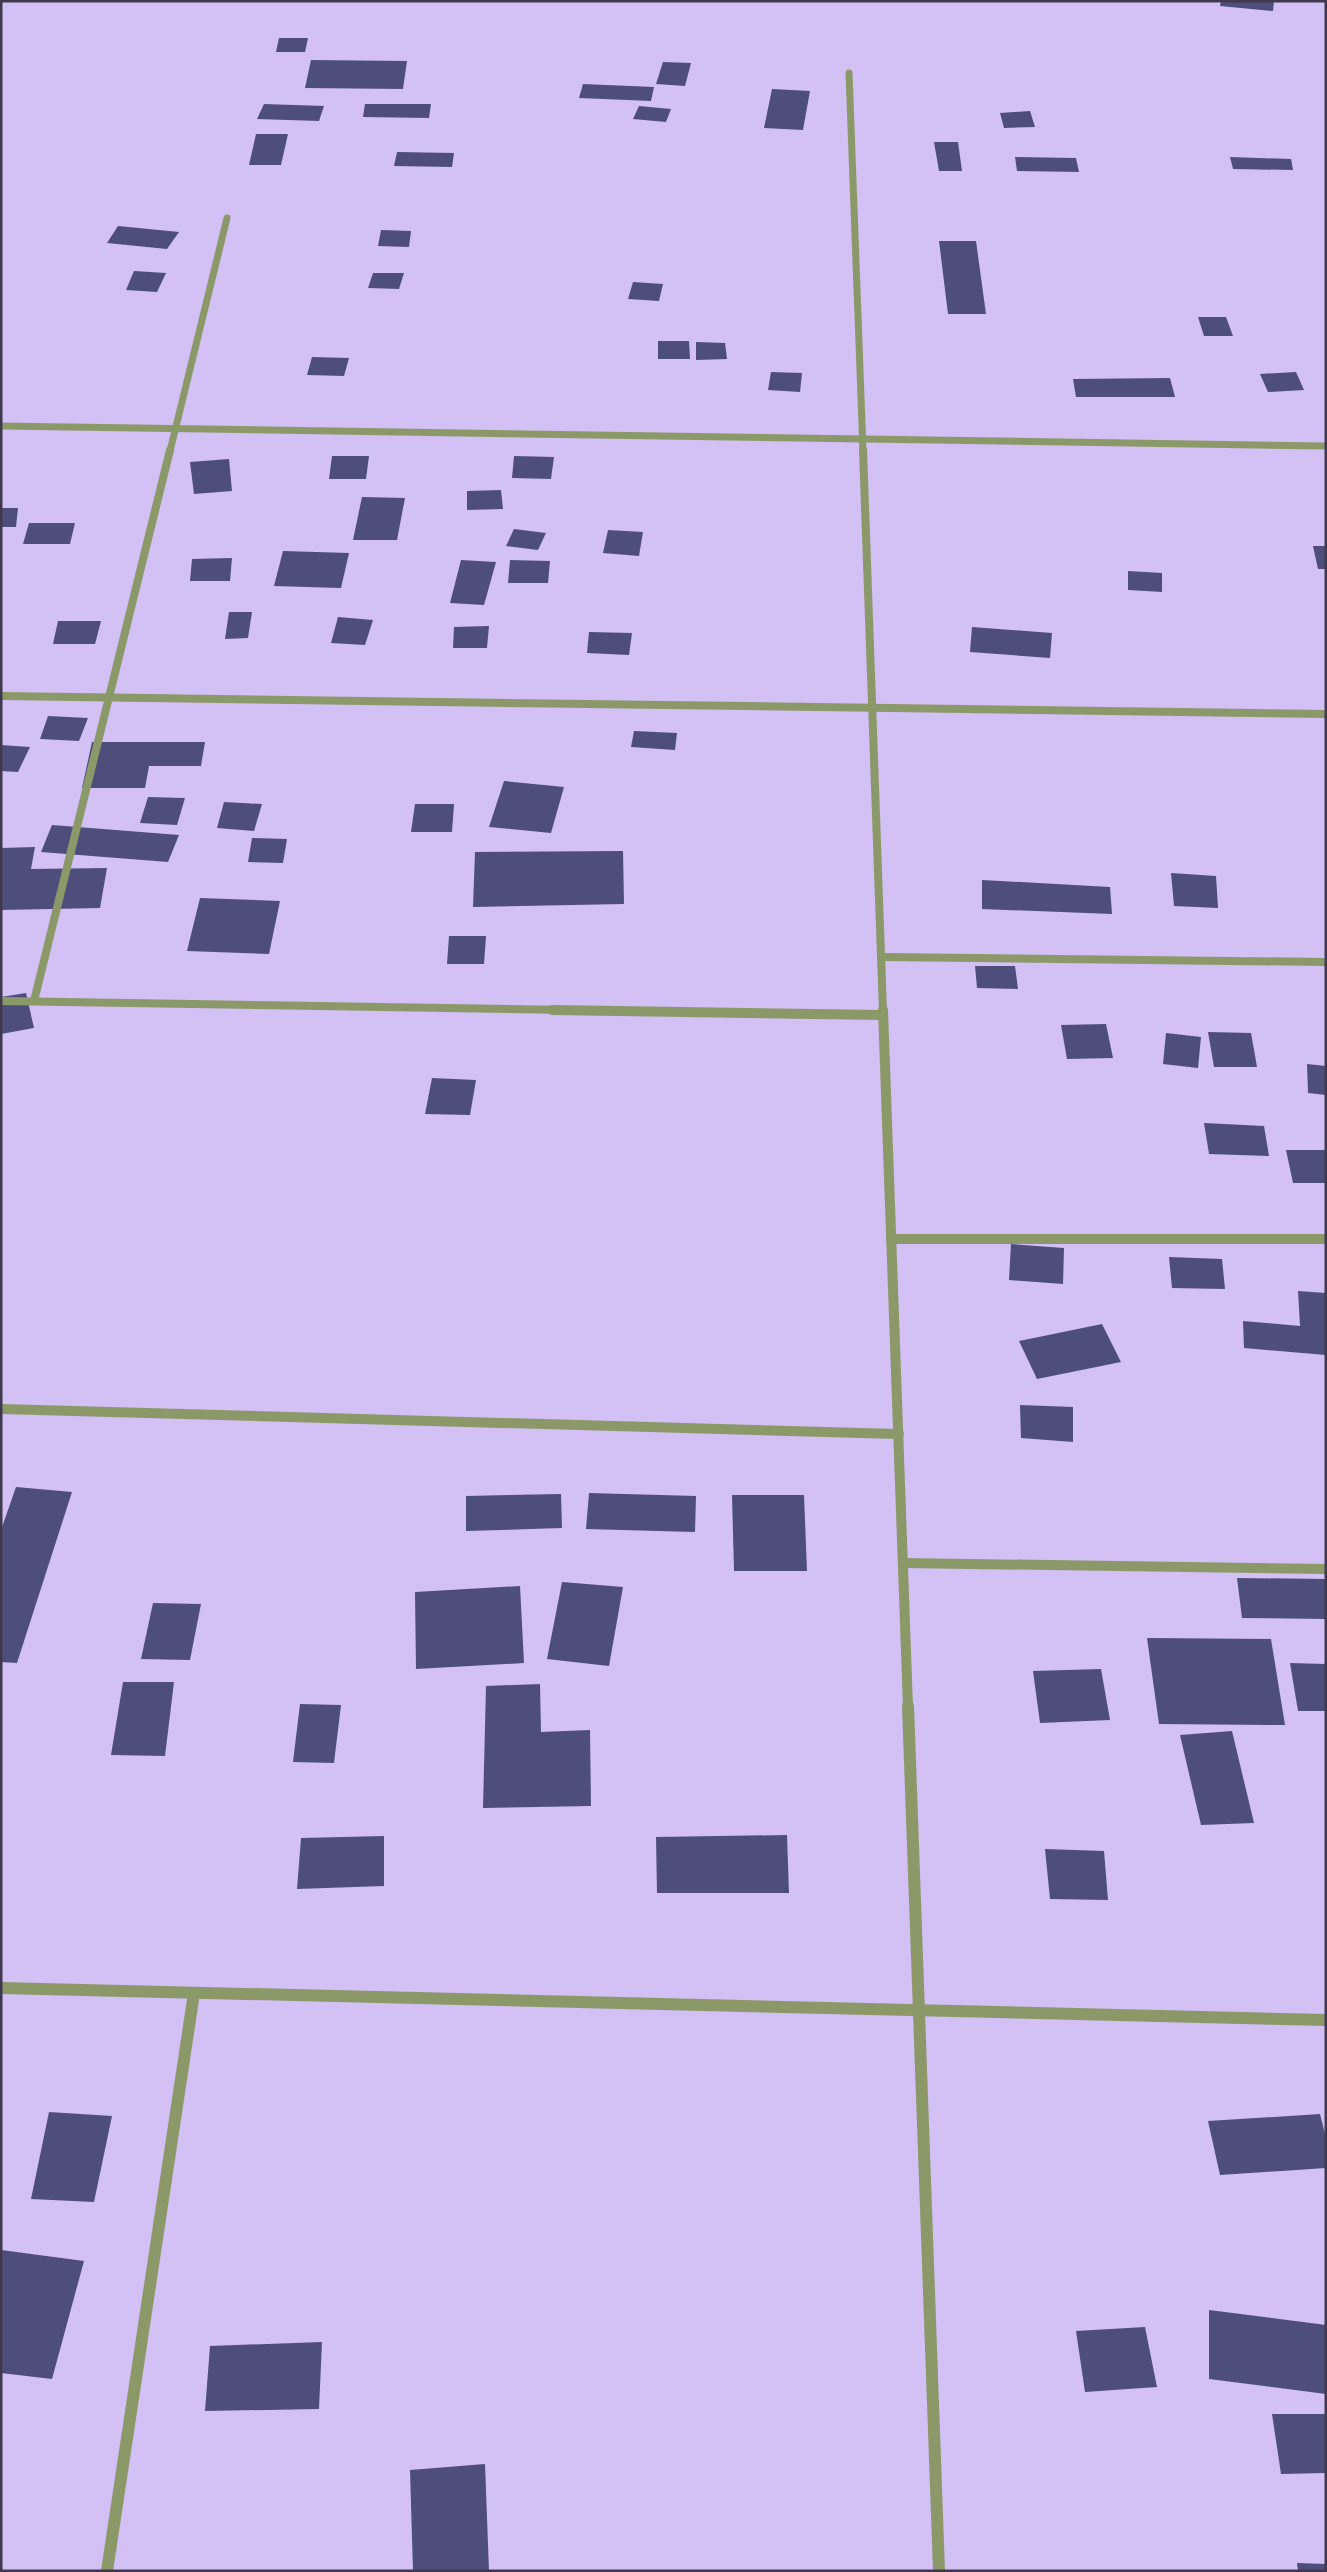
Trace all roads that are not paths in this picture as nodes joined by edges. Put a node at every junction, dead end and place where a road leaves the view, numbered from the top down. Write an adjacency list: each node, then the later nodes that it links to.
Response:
1 (849, 73): 5 (street)
2 (227, 218): 4 (street)
3 (1, 426): 4 (street)
4 (175, 429): 5 (street); 8 (street)
5 (862, 440): 6 (street); 9 (street)
6 (1326, 446)
7 (1, 696): 8 (street)
8 (110, 697): 9 (street); 14 (street)
9 (872, 708): 10 (street); 11 (street)
10 (1326, 714)
11 (881, 957): 12 (street); 15 (street)
12 (1326, 962)
13 (1, 1000): 14 (street)
14 (34, 1001): 15 (street)
15 (883, 1016): 16 (street)
16 (891, 1238): 17 (street); 19 (street)
17 (1326, 1239)
18 (1, 1409): 19 (street)
19 (898, 1434): 20 (street)
20 (903, 1563): 21 (street); 24 (street)
21 (1326, 1569)
22 (1, 1988): 23 (street)
23 (194, 1993): 24 (street); 26 (street)
24 (919, 2010): 25 (street); 27 (street)
25 (1326, 2020)
26 (107, 2571)
27 (939, 2571)

